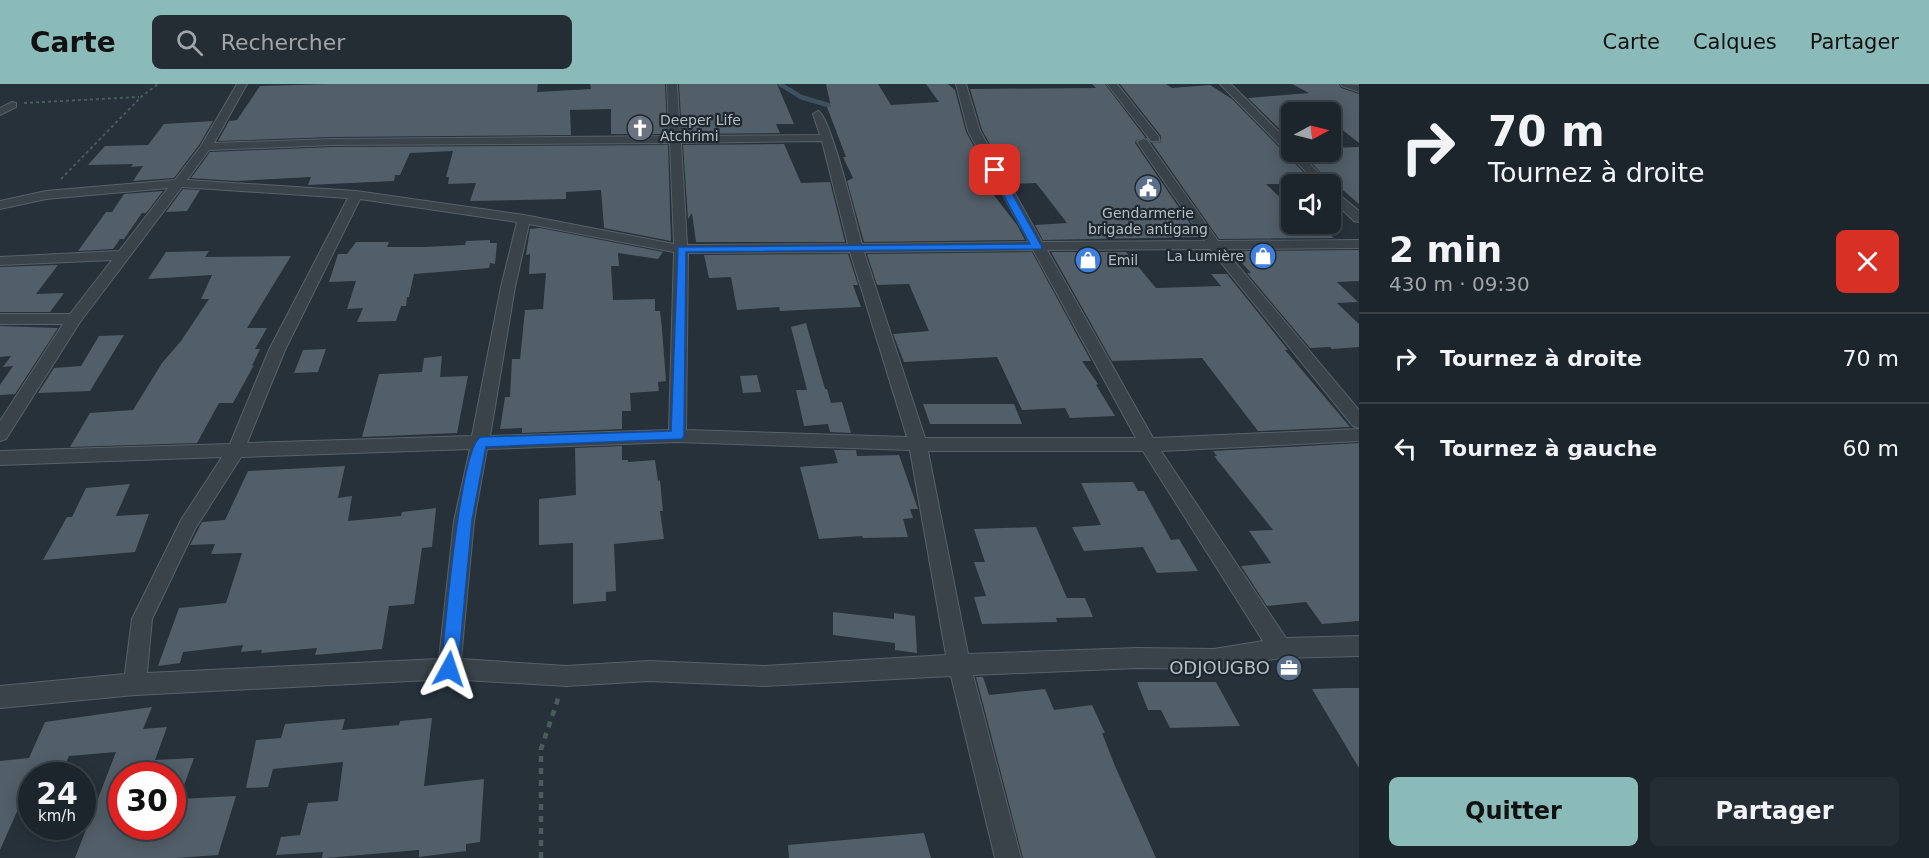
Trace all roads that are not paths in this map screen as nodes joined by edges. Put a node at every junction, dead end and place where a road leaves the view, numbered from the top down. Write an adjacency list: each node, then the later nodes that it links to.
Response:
1 (242, 84): 13 (street)
2 (672, 84): 12 (street)
3 (961, 84): 23 (street)
4 (1112, 84): 22 (street)
5 (1225, 84): 14 (street)
6 (1346, 84): 7 (street)
7 (1359, 89)
8 (12, 105): 9 (street)
9 (0, 112)
10 (818, 114): 11 (street)
11 (827, 138): 12 (street); 24 (street)
12 (675, 140): 13 (street); 25 (street)
13 (206, 147): 15 (street)
14 (1313, 174)
15 (179, 183): 16 (street); 18 (street); 26 (street)
16 (356, 195): 20 (street); 37 (street)
17 (1341, 201): 19 (street)
18 (0, 205)
19 (1359, 218)
20 (524, 219): 25 (street); 34 (street)
21 (1359, 244): 22 (street)
22 (1214, 245): 23 (street); 30 (street)
23 (1037, 247): 24 (street); 36 (street)
24 (856, 248): 25 (street); 35 (street)
25 (681, 249): 33 (street)
26 (123, 255): 27 (street); 29 (street)
27 (0, 261)
28 (0, 319): 29 (street)
29 (74, 319): 31 (street)
30 (1359, 422)
31 (0, 435)
32 (1359, 435): 36 (street)
33 (677, 436): 34 (street); 35 (street)
34 (481, 442): 37 (street); 42 (street)
35 (918, 444): 36 (street); 41 (street)
36 (1148, 445): 40 (street)
37 (236, 450): 38 (street); 43 (street)
38 (0, 458)
39 (1359, 646): 40 (street)
40 (1280, 648): 41 (street)
41 (959, 664): 42 (street); 45 (street)
42 (449, 669): 43 (street)
43 (135, 684): 44 (street)
44 (0, 697)
45 (1008, 858)

